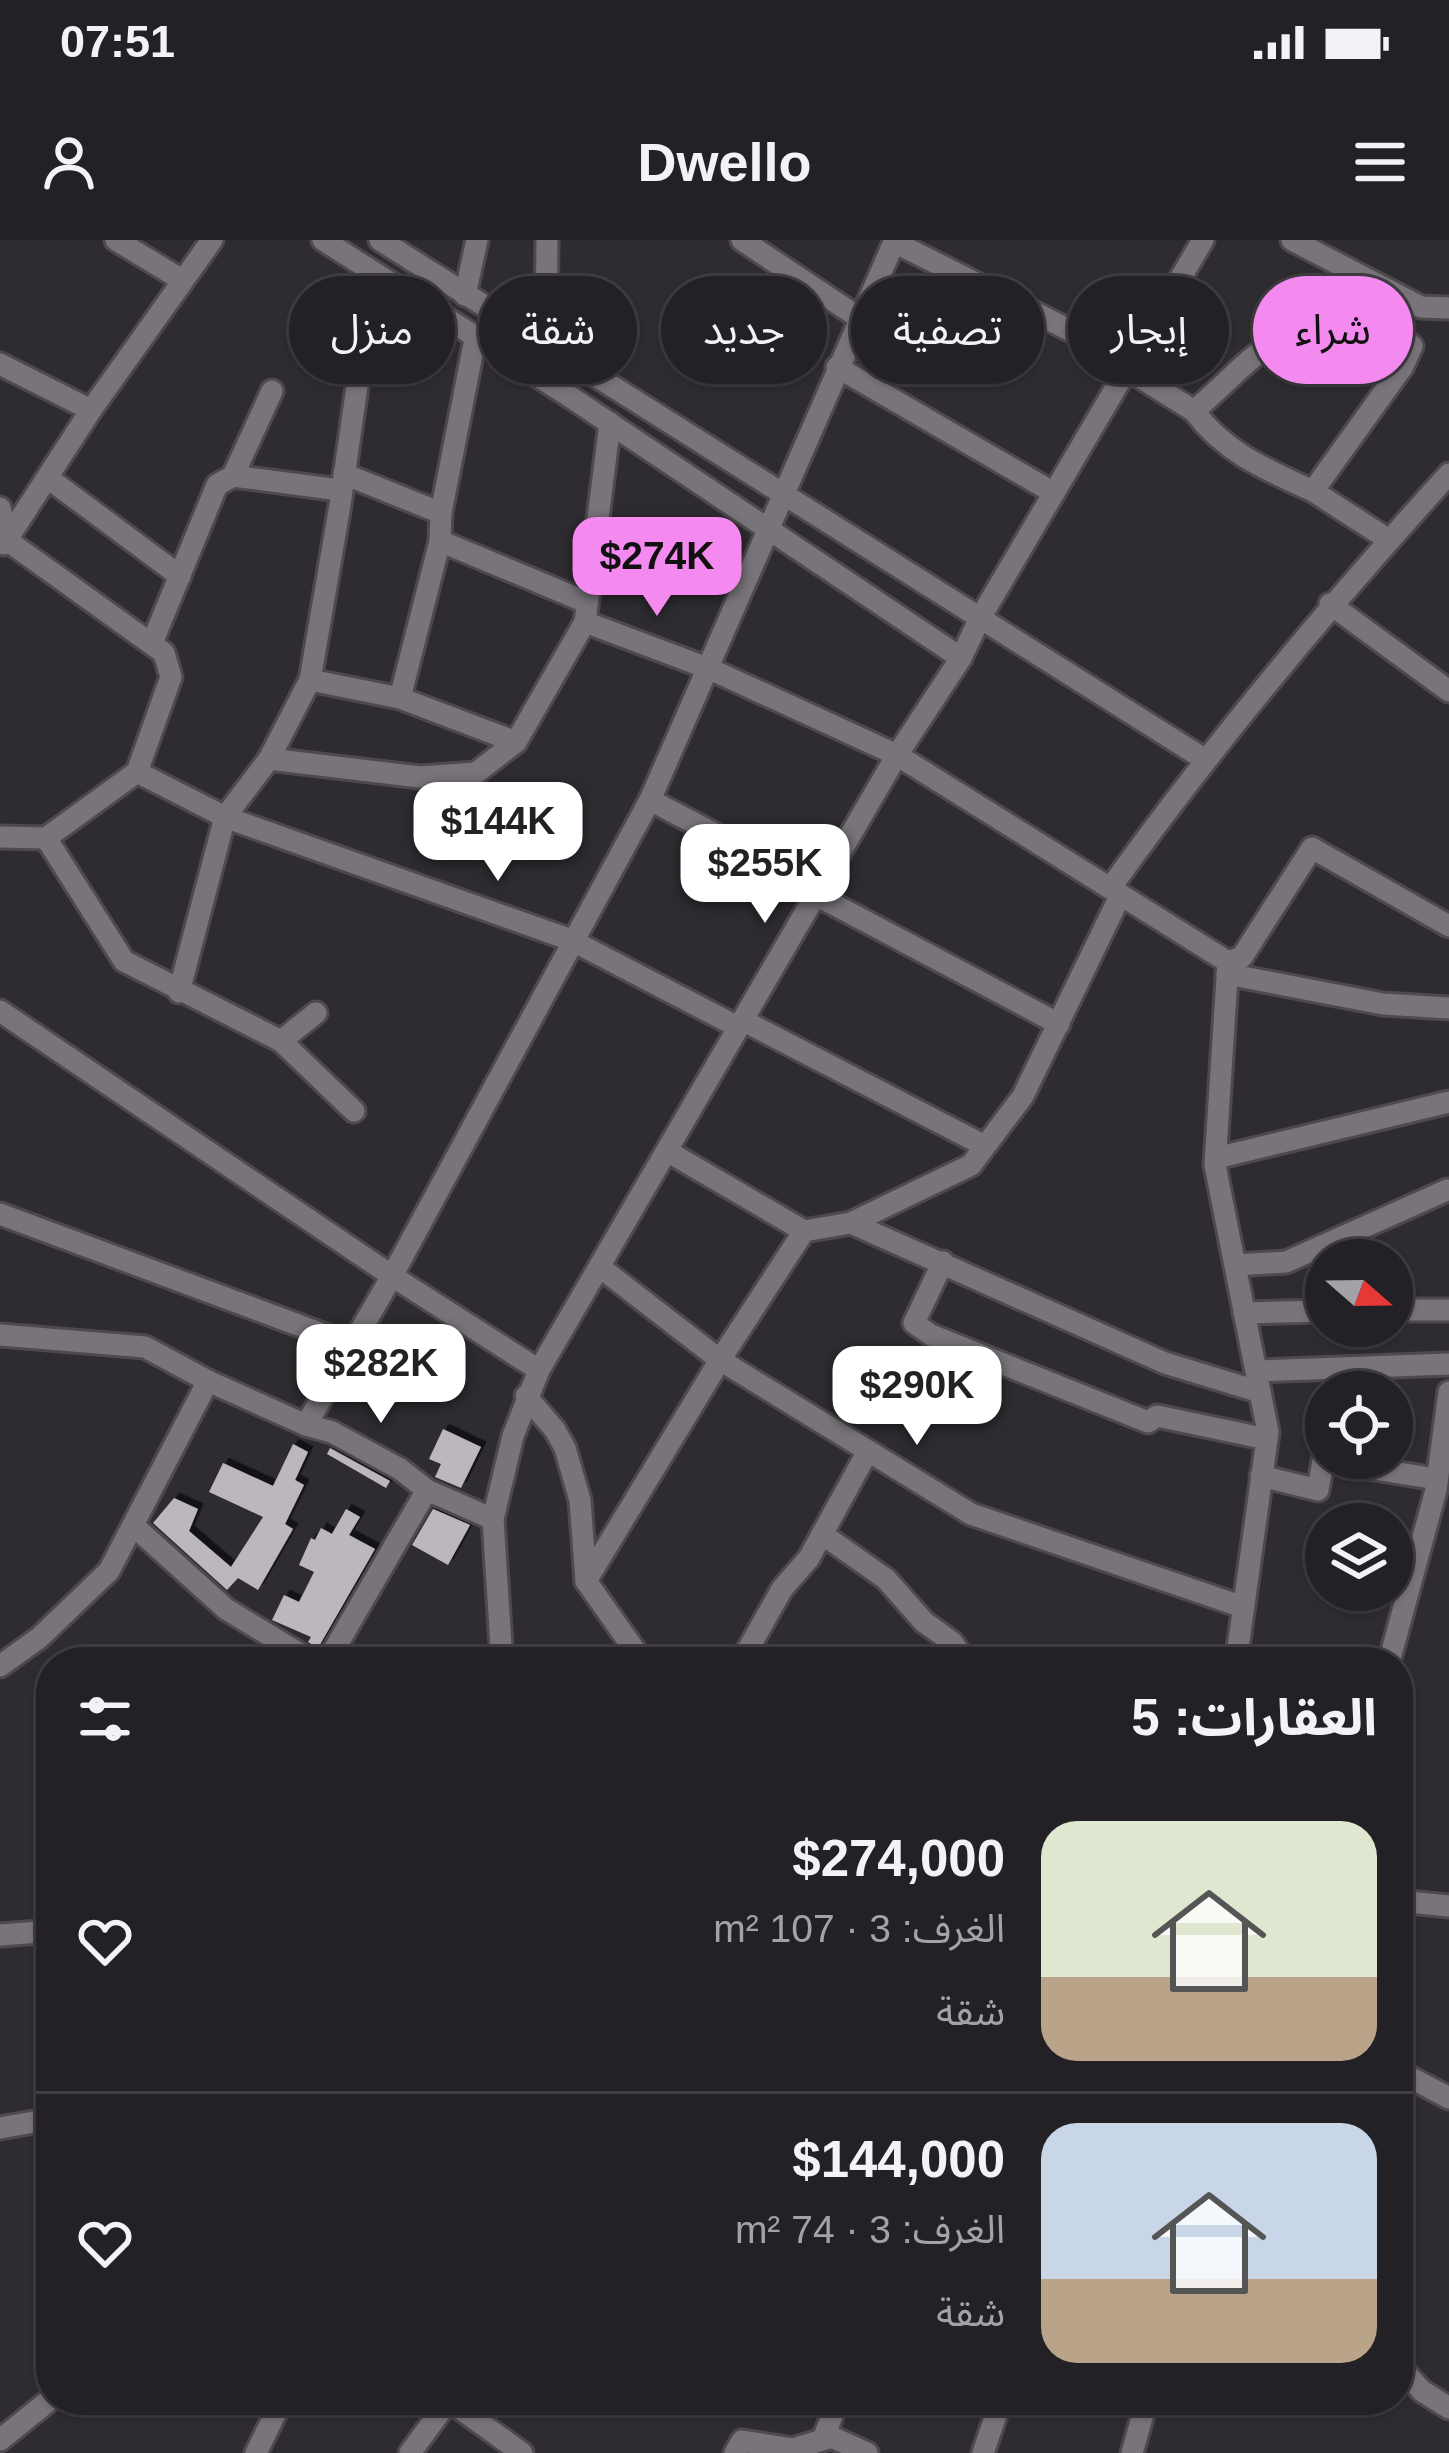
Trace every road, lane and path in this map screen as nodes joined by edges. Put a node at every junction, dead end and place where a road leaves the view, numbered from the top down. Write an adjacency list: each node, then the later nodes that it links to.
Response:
1 (116, 240): 15 (street)
2 (212, 240): 15 (street)
3 (323, 240): 11 (street)
4 (380, 240): 16 (street)
5 (477, 240): 16 (street)
6 (547, 240): 12 (street)
7 (742, 240): 19 (street)
8 (1203, 240): 14 (street)
9 (1292, 240): 18 (street)
10 (894, 241): 13 (street); 20 (street)
11 (373, 275): 21 (street); 35 (street)
12 (547, 276)
13 (879, 276)
14 (1182, 276)
15 (182, 280): 29 (street)
16 (465, 295): 17 (street)
17 (479, 304)
18 (1449, 308)
19 (851, 312)
20 (1068, 333)
21 (475, 339): 31 (street); 40 (street)
22 (851, 339): 24 (street)
23 (0, 364): 29 (street)
24 (837, 367): 37 (street); 38 (street)
25 (608, 384): 38 (street)
26 (1118, 384): 37 (street)
27 (1156, 384): 30 (street)
28 (272, 391): 33 (street)
29 (91, 410): 34 (street)
30 (1194, 411): 36 (street); 36 (street)
31 (610, 423): 41 (street); 47 (street)
32 (1449, 474): 42 (street)
33 (233, 476): 35 (street); 45 (street)
34 (48, 478): 44 (street); 45 (street)
35 (342, 482): 40 (street); 52 (street)
36 (1313, 491): 42 (street)
37 (1054, 493): 48 (street)
38 (783, 496): 41 (street); 48 (street)
39 (0, 508): 44 (street)
40 (441, 513): 43 (street)
41 (769, 527): 50 (street); 51 (street)
42 (1389, 540): 46 (street)
43 (440, 541): 47 (street); 54 (street)
44 (4, 545): 49 (street)
45 (180, 576): 49 (street)
46 (1330, 604): 53 (street); 58 (street)
47 (585, 612): 51 (street); 55 (street)
48 (979, 620): 50 (street); 58 (street)
49 (152, 644): 59 (street)
50 (961, 658): 56 (street)
51 (710, 669): 56 (street); 60 (street)
52 (310, 680): 54 (street); 57 (street)
53 (1449, 691)
54 (400, 698): 55 (street)
55 (516, 742): 57 (street)
56 (897, 755): 64 (street); 65 (street)
57 (269, 759): 61 (street)
58 (1204, 759): 65 (street)
59 (137, 772): 61 (street); 63 (street)
60 (650, 800): 64 (street); 67 (street)
61 (225, 817): 67 (street); 69 (street)
62 (0, 838): 63 (street)
63 (46, 838): 69 (street)
64 (818, 892): 73 (street); 74 (street)
65 (1116, 892): 68 (street); 74 (street)
66 (1449, 926): 68 (street)
67 (571, 940): 73 (street); 88 (street)
68 (1228, 968): 70 (street); 80 (street)
69 (178, 992): 75 (street)
70 (1449, 1008)
71 (0, 1010): 88 (street)
72 (316, 1013): 75 (street)
73 (740, 1024): 78 (street); 79 (street)
74 (1059, 1024): 78 (street)
75 (281, 1041): 77 (street)
76 (1449, 1102): 80 (street)
77 (354, 1111)
78 (985, 1147): 83 (street)
79 (667, 1151): 84 (street); 87 (street)
80 (1216, 1158): 86 (street)
81 (1448, 1190): 86 (street)
82 (0, 1214): 94 (street)
83 (851, 1223): 84 (street); 85 (street)
84 (804, 1232): 95 (street)
85 (943, 1262): 99 (street); 104 (street)
86 (1235, 1265): 92 (street)
87 (601, 1268): 95 (street); 97 (street)
88 (392, 1276): 94 (street); 97 (street)
89 (1413, 1310): 90 (street)
90 (1449, 1310)
91 (1305, 1311): 92 (street)
92 (1244, 1312): 99 (street)
93 (0, 1335): 98 (street)
94 (352, 1345): 103 (street)
95 (720, 1360): 105 (street); 112 (street)
96 (1449, 1364): 99 (street)
97 (539, 1370): 101 (street)
98 (208, 1381): 103 (street); 110 (street)
99 (1258, 1381): 104 (street)
100 (1449, 1392): 102 (street)
101 (526, 1396): 109 (street); 112 (street)
102 (1447, 1423): 107 (street)
103 (306, 1425): 108 (street)
104 (1267, 1439): 106 (street)
105 (868, 1451): 111 (street); 113 (street)
106 (1262, 1476): 107 (street); 113 (street)
107 (1437, 1479): 121 (street)
108 (427, 1490): 109 (street); 115 (street)
109 (493, 1519): 116 (street)
110 (135, 1527): 114 (street); 122 (street)
111 (822, 1534): 118 (street); 119 (street)
112 (586, 1581): 117 (street)
113 (1243, 1606): 120 (street)
114 (289, 1647)
115 (336, 1647)
116 (501, 1647)
117 (632, 1647)
118 (749, 1647)
119 (956, 1647)
120 (1238, 1647)
121 (1393, 1647)
122 (0, 1666)
123 (1413, 1902): 124 (street)
124 (1449, 1906)
125 (36, 1932): 126 (street)
126 (0, 1934)
127 (1413, 2080): 128 (street)
128 (1449, 2098)
129 (36, 2122): 130 (street)
130 (0, 2128)
131 (1413, 2382): 132 (street)
132 (1449, 2408)
133 (36, 2411): 141 (street)
134 (275, 2415): 142 (street)
135 (438, 2415): 143 (street)
136 (470, 2415): 144 (street)
137 (832, 2415): 140 (street)
138 (996, 2415): 147 (street)
139 (1143, 2415): 148 (street)
140 (832, 2437): 145 (street); 146 (street)
141 (0, 2440)
142 (256, 2453)
143 (410, 2453)
144 (522, 2453)
145 (735, 2453)
146 (867, 2453)
147 (983, 2453)
148 (1132, 2453)

